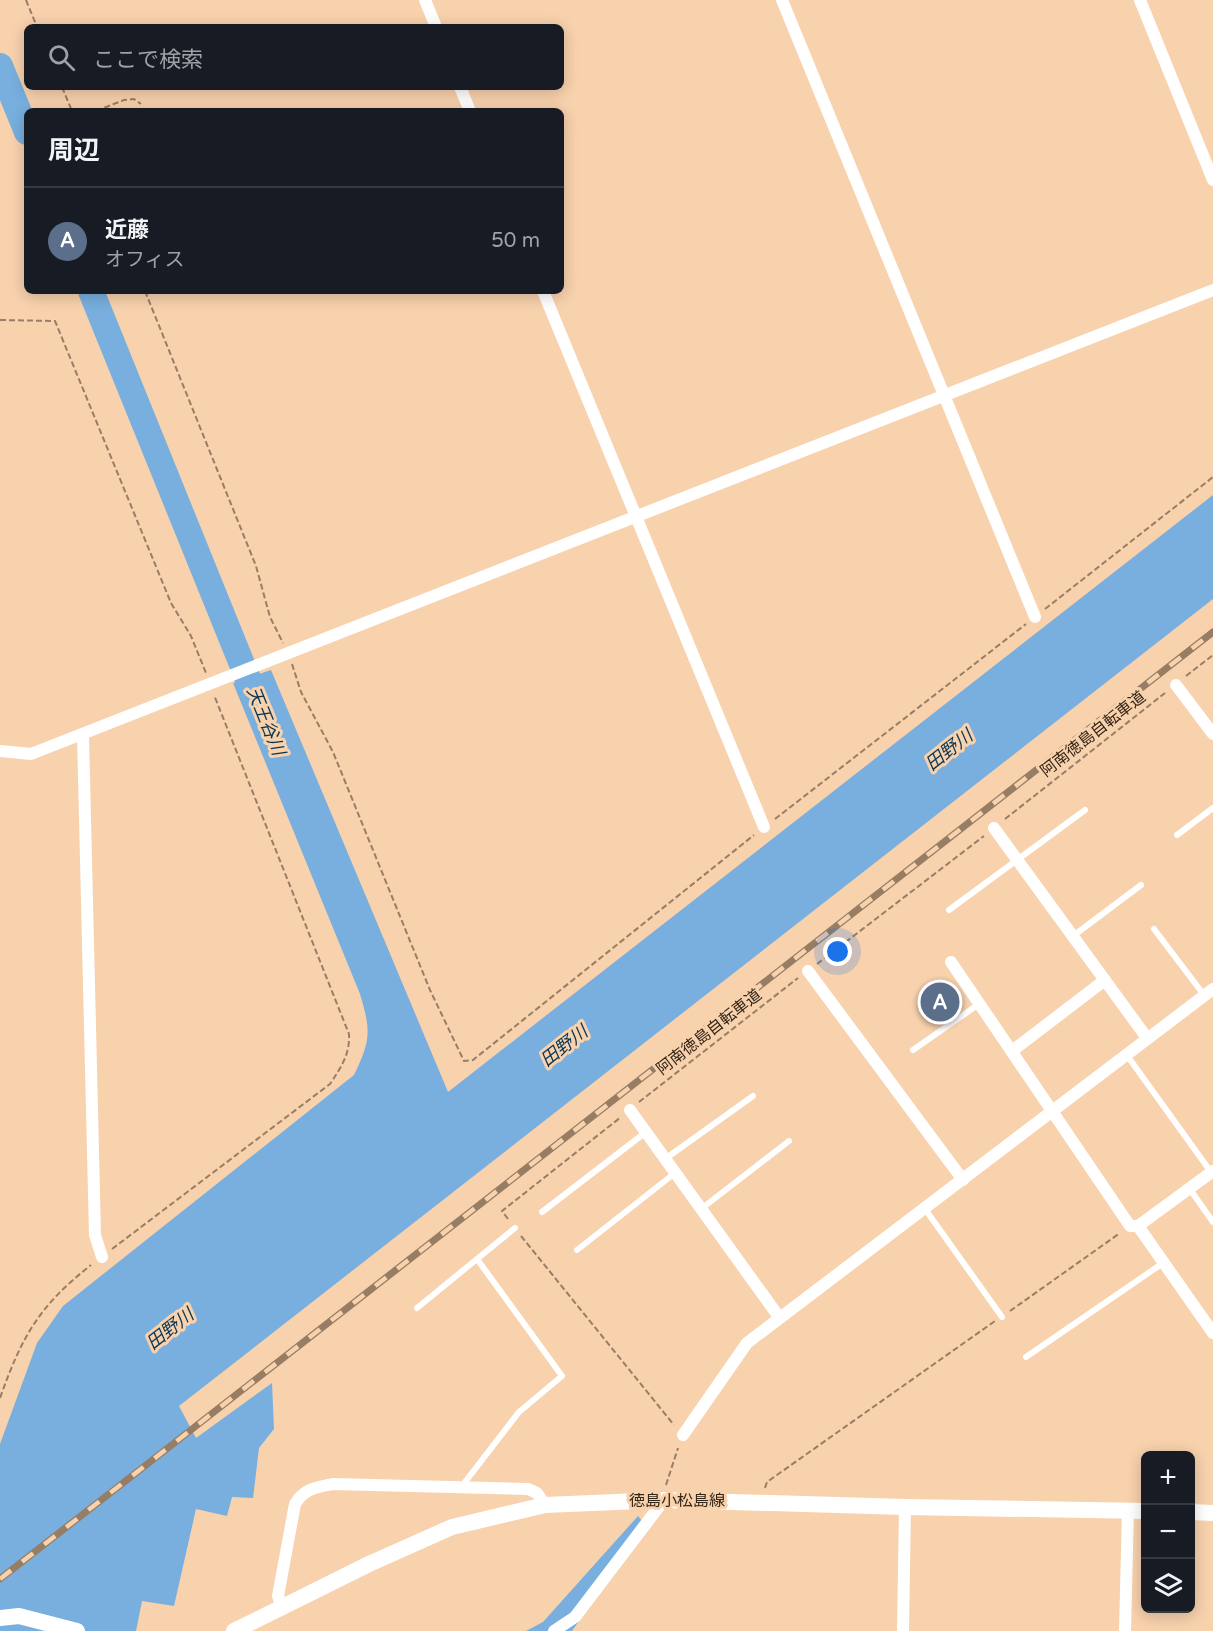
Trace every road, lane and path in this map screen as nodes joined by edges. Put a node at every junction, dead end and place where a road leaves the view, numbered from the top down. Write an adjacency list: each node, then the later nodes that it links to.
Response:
1 (26, 0): 5 (path)
2 (425, 0): 6 (street)
3 (782, 0): 18 (street)
4 (1140, 0): 13 (street)
5 (36, 24)
6 (435, 24)
7 (63, 90): 10 (path)
8 (461, 90): 12 (street)
9 (141, 104): 11 (path)
10 (71, 108)
11 (103, 108)
12 (469, 108)
13 (1213, 180)
14 (1213, 290): 18 (street)
15 (146, 294): 22 (path)
16 (544, 294): 20 (street)
17 (0, 320): 24 (path)
18 (944, 396): 20 (street); 21 (street)
19 (1213, 477): 21 (path)
20 (635, 517): 22 (street); 31 (street)
21 (1035, 617): 31 (path)
22 (284, 653): 24 (street); 31 (path)
23 (1213, 655): 25 (path, 阿南徳島自転車道)
24 (213, 681): 27 (street); 65 (path)
25 (1176, 685): 26 (street); 32 (path, 阿南徳島自転車道)
26 (1213, 734)
27 (83, 735): 28 (street); 65 (street)
28 (0, 751)
29 (1213, 808): 33 (lane)
30 (1085, 810): 34 (lane)
31 (764, 827)
32 (994, 828): 34 (street); 40 (path, 阿南徳島自転車道)
33 (1177, 835)
34 (1018, 861): 36 (lane); 38 (street)
35 (1141, 885): 38 (lane)
36 (949, 910)
37 (1154, 929): 42 (lane)
38 (1073, 936): 41 (street)
39 (951, 962): 43 (street)
40 (808, 970): 49 (path, 阿南徳島自転車道); 56 (street)
41 (1106, 980): 44 (street); 46 (street)
42 (1208, 992): 44 (street)
43 (980, 1004): 45 (lane); 46 (street)
44 (1147, 1038): 47 (street)
45 (913, 1050)
46 (1012, 1051): 50 (street)
47 (1126, 1054): 50 (street); 54 (lane)
48 (753, 1096): 53 (lane)
49 (630, 1110): 51 (street); 63 (path, 阿南徳島自転車道)
50 (1053, 1110): 56 (street); 62 (street)
51 (646, 1132): 53 (street); 60 (lane)
52 (789, 1141): 58 (lane)
53 (665, 1159): 55 (street)
54 (1212, 1172): 57 (street)
55 (675, 1173): 58 (street); 64 (lane)
56 (963, 1180): 59 (street)
57 (1190, 1188): 61 (lane); 62 (street)
58 (701, 1209): 69 (street)
59 (924, 1209): 69 (street); 70 (lane)
60 (543, 1212)
61 (1213, 1222)
62 (1134, 1226): 67 (street); 70 (path)
63 (515, 1228): 66 (lane); 74 (path, 阿南徳島自転車道)
64 (577, 1250)
65 (102, 1257): 73 (path)
66 (477, 1259): 68 (lane); 75 (lane)
67 (1164, 1263): 71 (street); 72 (lane)
68 (417, 1308)
69 (779, 1317): 74 (street)
70 (1002, 1317): 77 (path)
71 (1213, 1332)
72 (1026, 1357)
73 (0, 1398)
74 (683, 1435): 76 (path)
75 (462, 1486): 78 (street); 84 (street)
76 (664, 1500): 77 (main road, 徳島小松島線); 78 (main road, 徳島小松島線); 88 (street)
77 (761, 1503): 79 (main road, 徳島小松島線)
78 (545, 1505): 84 (main road, 徳島小松島線)
79 (905, 1507): 80 (main road, 徳島小松島線); 89 (street)
80 (1128, 1510): 81 (main road, 徳島小松島線); 90 (street)
81 (1141, 1511)
82 (1195, 1512): 83 (main road)
83 (1213, 1513)
84 (282, 1607): 87 (main road, 徳島小松島線)
85 (2, 1617): 86 (main road)
86 (77, 1631)
87 (234, 1631)
88 (554, 1631)
89 (903, 1631)
90 (1125, 1631)

